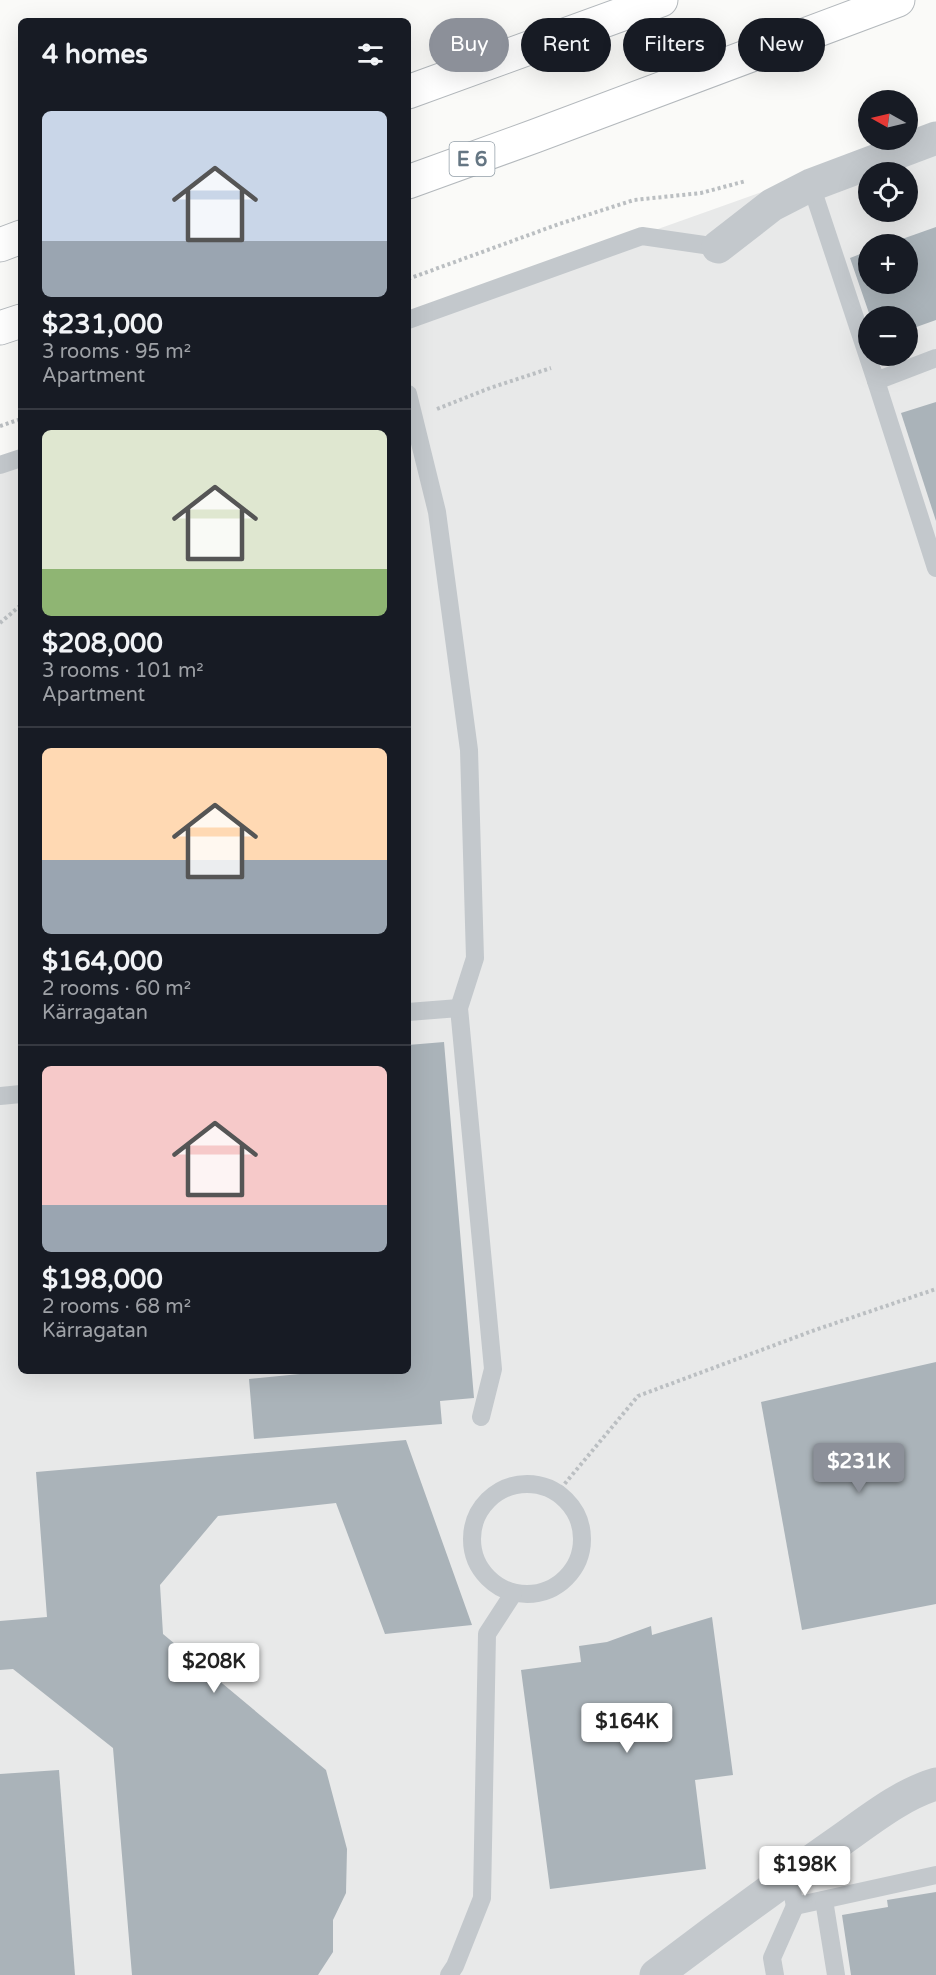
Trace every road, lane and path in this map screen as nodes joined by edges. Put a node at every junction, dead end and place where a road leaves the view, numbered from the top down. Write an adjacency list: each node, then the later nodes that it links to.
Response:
1 (661, 0): 3 (highway)
2 (898, 0): 6 (highway, E 6)
3 (411, 91)
4 (936, 138): 7 (street)
5 (754, 178): 13 (path)
6 (411, 181)
7 (811, 185): 12 (street); 19 (lane)
8 (18, 226): 9 (highway)
9 (0, 230)
10 (18, 238): 11 (highway)
11 (0, 245)
12 (718, 247): 14 (lane)
13 (411, 278)
14 (411, 319)
15 (18, 322): 16 (highway)
16 (0, 328)
17 (936, 358): 19 (lane)
18 (551, 368): 21 (path)
19 (876, 381): 26 (lane)
20 (411, 406): 21 (lane)
21 (414, 419): 29 (lane)
22 (18, 420): 23 (path)
23 (0, 426)
24 (18, 459): 25 (lane)
25 (0, 465)
26 (936, 568)
27 (18, 608): 28 (path)
28 (0, 623)
29 (459, 1008): 30 (lane); 34 (lane)
30 (411, 1012)
31 (18, 1094): 32 (lane)
32 (0, 1096)
33 (936, 1289): 35 (path)
34 (481, 1417)
35 (557, 1493): 36 (lane); 36 (lane)
36 (513, 1594): 41 (lane)
37 (936, 1784): 39 (street)
38 (936, 1875): 40 (lane)
39 (792, 1891): 40 (lane); 42 (street); 43 (lane)
40 (824, 1900): 44 (lane)
41 (449, 1975)
42 (656, 1975)
43 (775, 1975)
44 (837, 1975)

